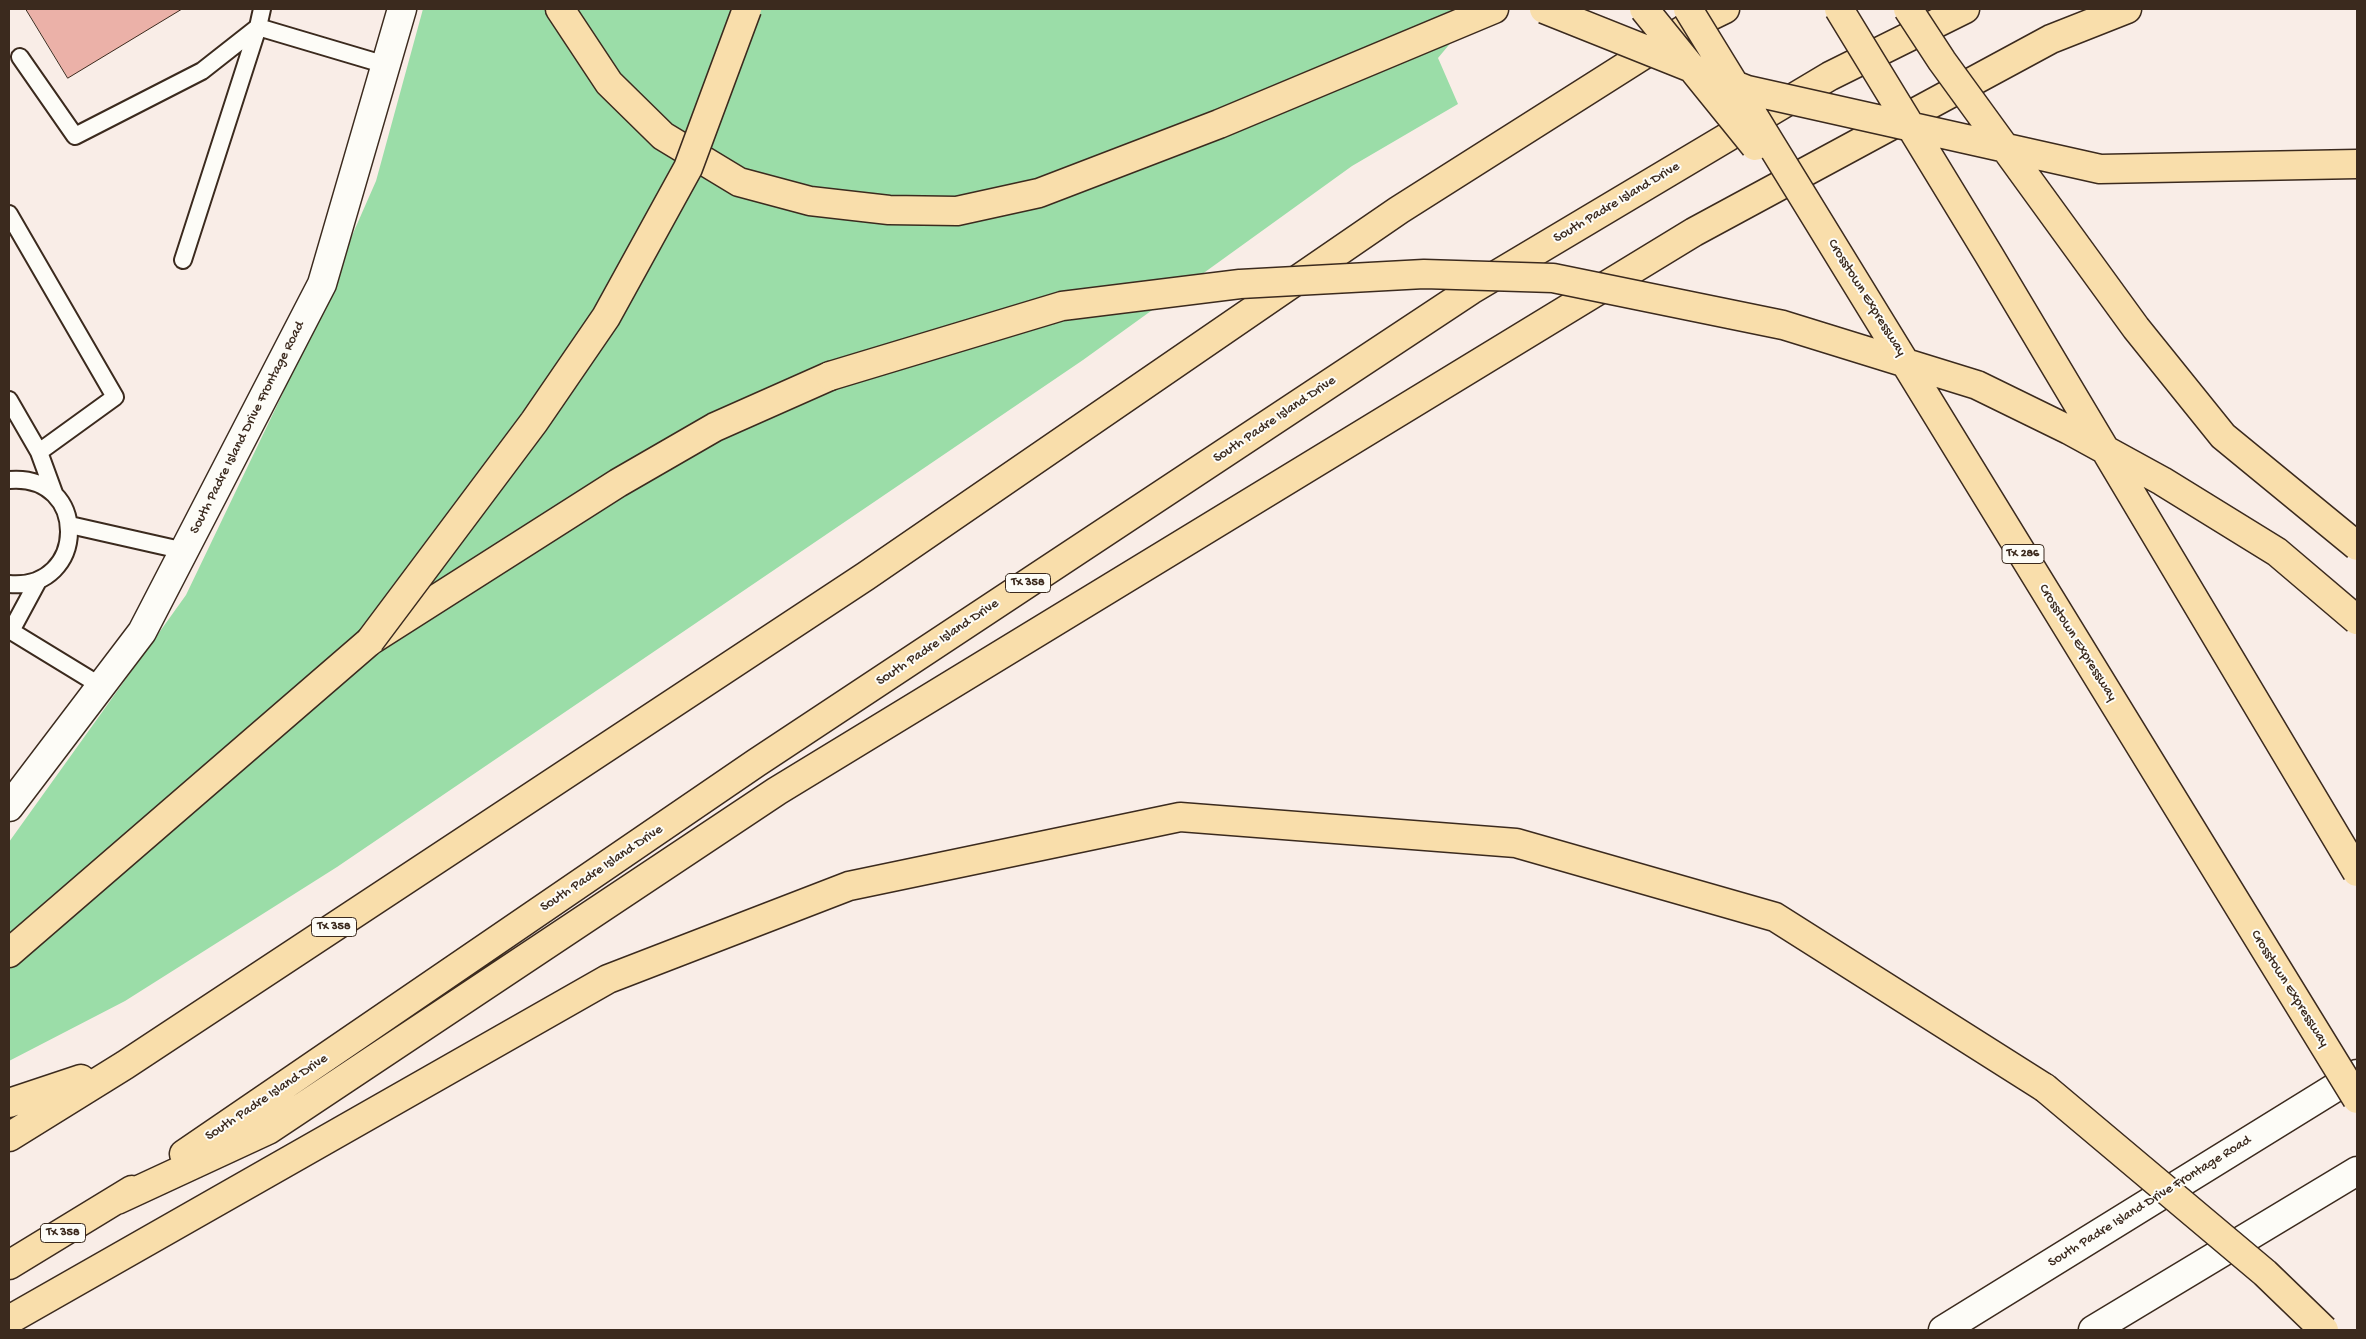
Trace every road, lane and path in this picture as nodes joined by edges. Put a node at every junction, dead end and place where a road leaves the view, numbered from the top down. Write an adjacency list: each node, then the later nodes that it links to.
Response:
1 (262, 9): 14 (lane)
2 (402, 9): 16 (main road, South Padre Island Drive Frontage Road)
3 (560, 9): 5 (highway)
4 (747, 9): 32 (highway, bridge)
5 (1494, 9)
6 (1544, 9): 17 (highway, bridge)
7 (1644, 9): 19 (highway, bridge)
8 (1688, 9): 19 (highway, Crosstown Expressway / TX 286, bridge)
9 (1725, 9): 37 (highway, TX 358)
10 (1838, 9): 35 (highway, bridge)
11 (1908, 9): 26 (highway, bridge)
12 (1965, 9): 43 (highway, South Padre Island Drive / TX 358)
13 (2127, 9): 43 (highway)
14 (258, 27): 15 (lane); 16 (lane); 20 (lane)
15 (20, 57)
16 (386, 65): 27 (main road, South Padre Island Drive Frontage Road)
17 (2357, 164)
18 (9, 214): 22 (lane)
19 (1824, 230): 39 (highway, Crosstown Expressway / TX 286, bridge)
20 (183, 260)
21 (9, 400): 22 (lane)
22 (38, 452): 24 (lane)
23 (9, 480): 24 (lane)
24 (54, 493): 25 (lane)
25 (70, 525): 27 (lane); 28 (lane)
26 (2357, 546)
27 (184, 551): 33 (main road, South Padre Island Drive Frontage Road)
28 (38, 581): 29 (lane); 31 (lane)
29 (9, 584)
30 (2357, 620): 32 (highway, bridge)
31 (10, 632): 33 (lane)
32 (370, 641): 36 (highway)
33 (101, 686): 34 (main road, South Padre Island Drive Frontage Road)
34 (9, 806)
35 (2357, 872)
36 (9, 953)
37 (125, 1064): 40 (highway); 41 (highway, TX 358)
38 (2357, 1074): 46 (main road, South Padre Island Drive Frontage Road)
39 (2357, 1099)
40 (9, 1103)
41 (9, 1137)
42 (2357, 1171): 47 (main road)
43 (117, 1200): 44 (highway, South Padre Island Drive / TX 358)
44 (9, 1265)
45 (9, 1320): 48 (highway, bridge)
46 (1943, 1330)
47 (2093, 1330)
48 (2324, 1330)

